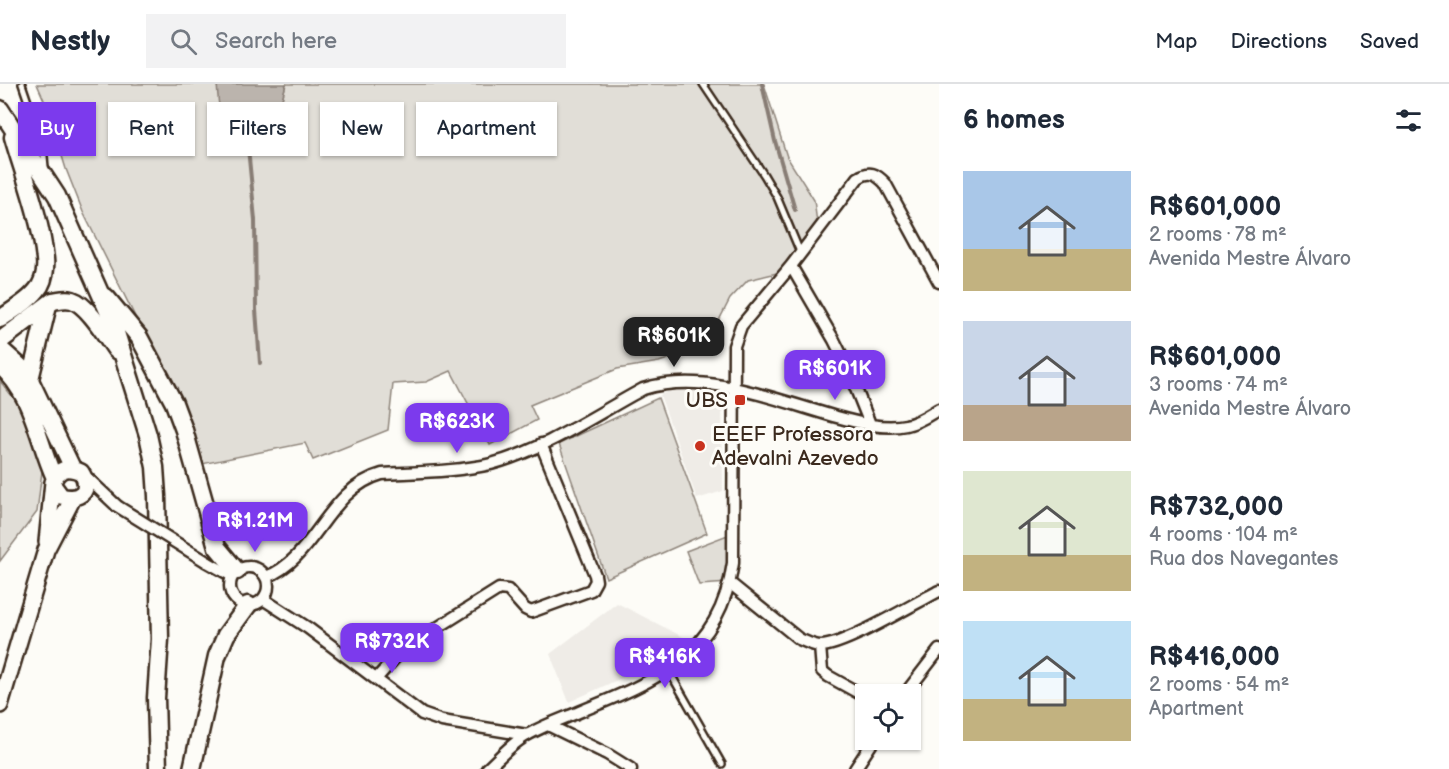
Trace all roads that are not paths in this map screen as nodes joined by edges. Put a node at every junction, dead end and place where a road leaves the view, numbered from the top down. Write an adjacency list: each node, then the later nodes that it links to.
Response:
1 (22, 84): 4 (lane)
2 (702, 84): 5 (lane)
3 (4, 115): 4 (main road); 10 (main road)
4 (45, 174): 8 (main road)
5 (800, 254): 6 (street); 7 (street)
6 (792, 266): 16 (street); 18 (street)
7 (939, 281)
8 (100, 291): 13 (main road); 25 (main road)
9 (48, 305): 11 (main road); 13 (main road); 15 (main road)
10 (0, 319)
11 (0, 341)
12 (0, 348): 15 (street)
13 (126, 363): 41 (main road)
14 (0, 366): 21 (street)
15 (30, 380): 20 (street)
16 (734, 388): 18 (street); 19 (street); 27 (street)
17 (939, 409): 18 (street)
18 (870, 424)
19 (542, 444): 26 (street); 33 (street)
20 (77, 470): 21 (street); 22 (street); 23 (street)
21 (53, 481): 22 (street); 24 (street)
22 (76, 497): 23 (street); 24 (street)
23 (113, 503): 25 (street, bridge)
24 (46, 550): 36 (street)
25 (234, 574): 26 (street); 29 (street)
26 (267, 577): 29 (street)
27 (730, 584): 30 (street); 32 (street)
28 (939, 591): 30 (street)
29 (255, 602): 33 (street); 42 (main road)
30 (820, 646): 35 (street)
31 (939, 650): 34 (street)
32 (669, 670): 37 (street); 40 (lane)
33 (376, 679): 38 (street)
34 (913, 684)
35 (855, 691)
36 (0, 705)
37 (548, 725): 38 (street); 44 (street)
38 (527, 735): 43 (street)
39 (867, 750): 45 (street)
40 (722, 764)
41 (158, 769)
42 (192, 769)
43 (487, 769)
44 (631, 769)
45 (855, 769)

